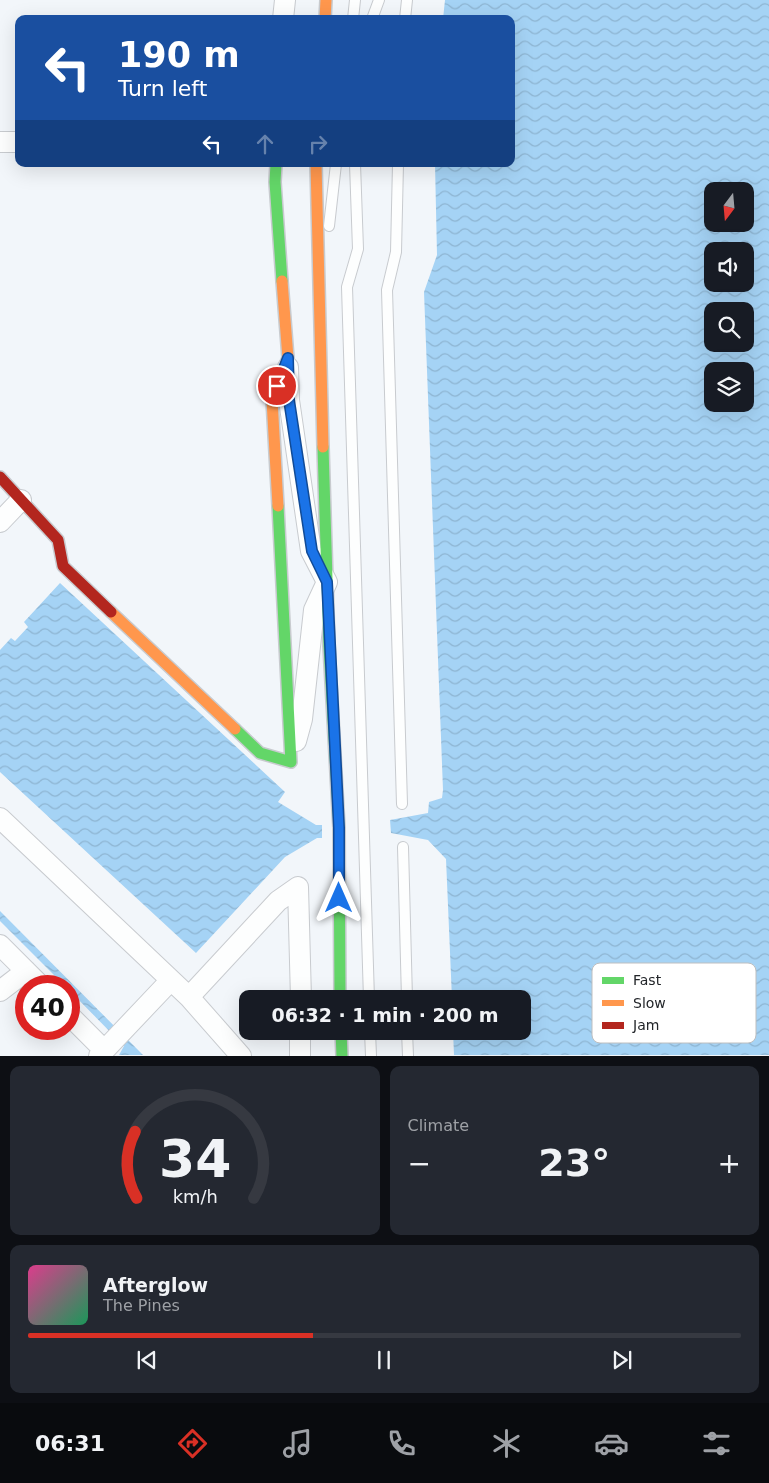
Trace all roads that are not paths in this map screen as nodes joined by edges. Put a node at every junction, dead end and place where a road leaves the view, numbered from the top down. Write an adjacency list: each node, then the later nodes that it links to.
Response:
1 (286, 0): 6 (street)
2 (326, 0): 7 (street)
3 (355, 0): 8 (lane)
4 (379, 0): 9 (lane)
5 (407, 0): 10 (lane)
6 (284, 15)
7 (325, 15)
8 (353, 15)
9 (373, 15)
10 (405, 15)
11 (0, 142): 12 (street)
12 (15, 142)
13 (276, 167): 19 (street)
14 (316, 167): 18 (street)
15 (336, 167): 18 (lane)
16 (355, 167): 34 (lane)
17 (398, 167): 25 (lane)
18 (317, 261): 23 (street)
19 (288, 358): 23 (street); 24 (street)
20 (0, 477): 21 (street)
21 (21, 500): 22 (street); 24 (street)
22 (0, 522)
23 (327, 582): 24 (street); 33 (street)
24 (291, 762)
25 (402, 804)
26 (0, 818): 31 (street)
27 (403, 847): 35 (lane)
28 (0, 945): 29 (street)
29 (26, 971): 30 (street); 36 (street)
30 (30, 975)
31 (171, 980): 37 (street); 43 (street)
32 (300, 990): 37 (street)
33 (340, 990)
34 (369, 990)
35 (406, 990)
36 (0, 992)
37 (189, 997): 44 (street)
38 (80, 1025): 43 (street)
39 (300, 1040): 45 (street)
40 (341, 1040): 46 (street)
41 (370, 1040): 47 (lane)
42 (407, 1040): 48 (lane)
43 (109, 1050)
44 (241, 1056)
45 (300, 1056)
46 (342, 1056)
47 (371, 1056)
48 (408, 1056)

